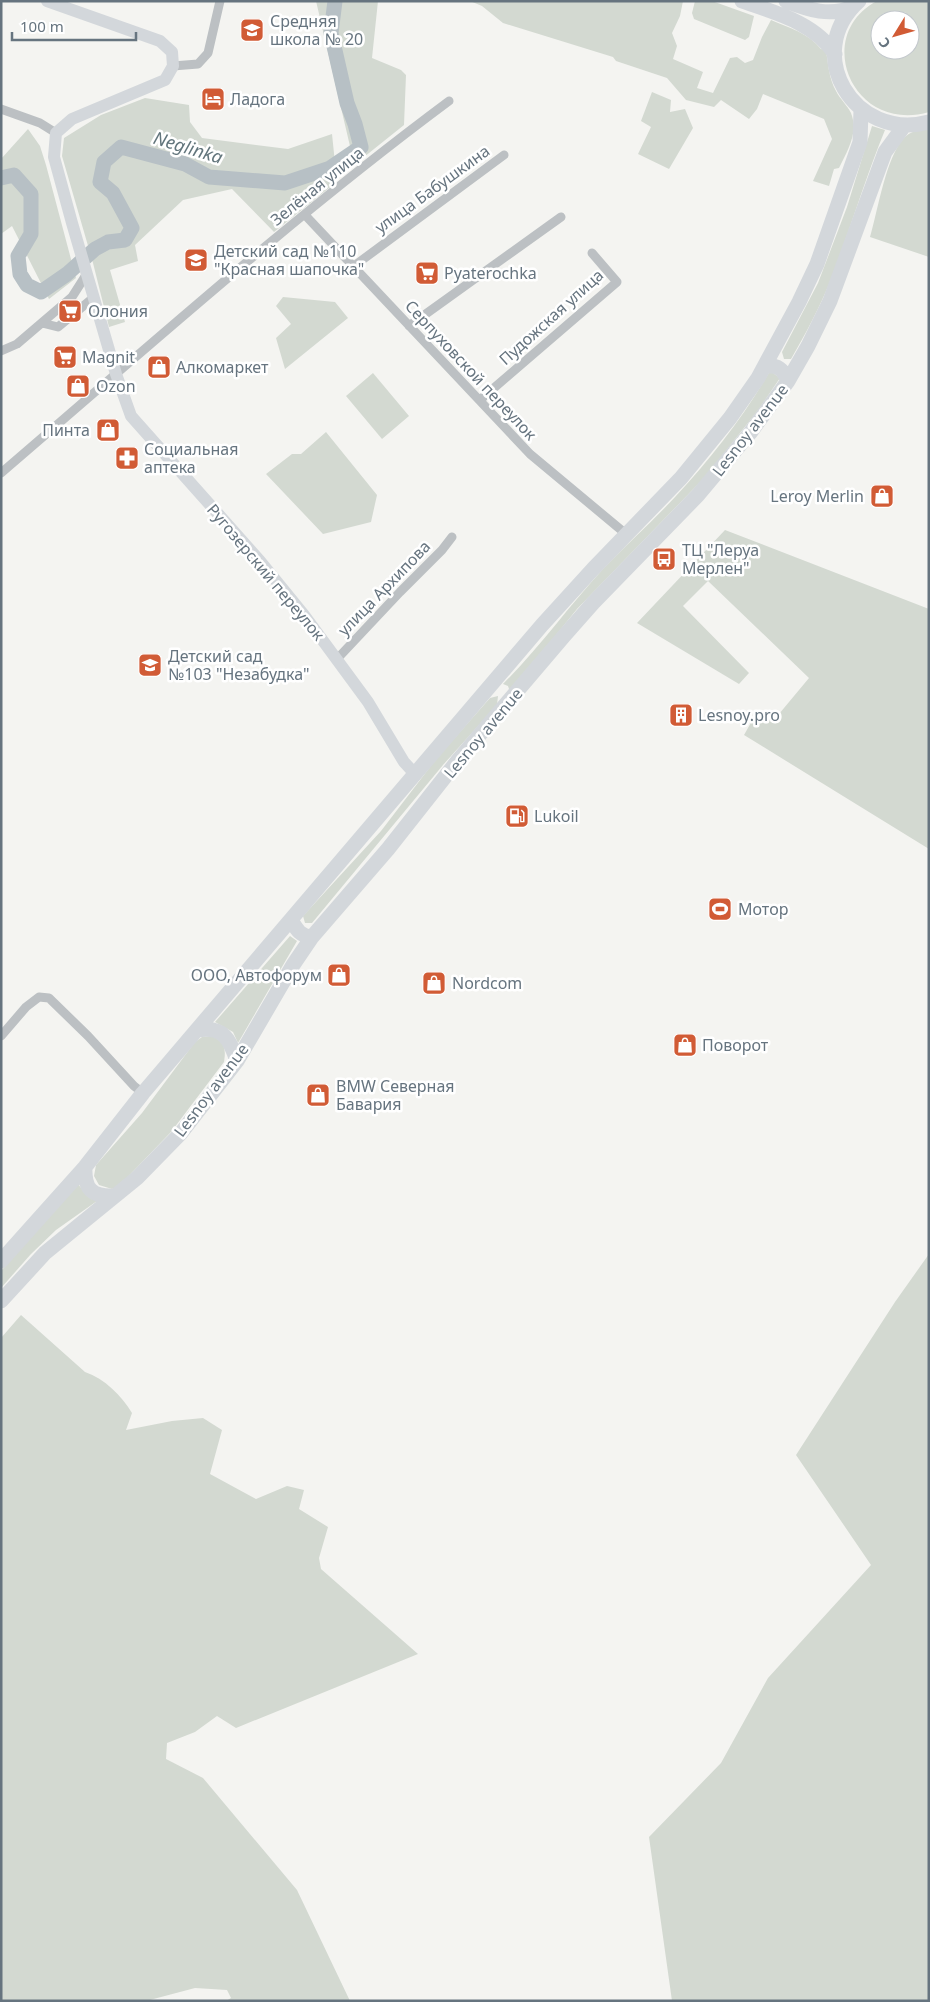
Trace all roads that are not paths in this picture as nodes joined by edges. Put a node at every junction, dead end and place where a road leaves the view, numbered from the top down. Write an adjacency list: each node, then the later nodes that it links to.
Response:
1 (47, 1): 7 (main road)
2 (220, 1): 7 (street)
3 (742, 1): 6 (main road)
4 (786, 1): 5 (main road)
5 (856, 4): 6 (main road)
6 (835, 54): 10 (main road)
7 (173, 66): 13 (main road)
8 (449, 102): 15 (street, Зелёная улица)
9 (1, 109): 13 (street)
10 (861, 110): 12 (main road); 25 (main road, Lesnoy avenue)
11 (929, 122): 12 (main road)
12 (904, 126): 26 (main road, Lesnoy avenue)
13 (56, 134): 19 (main road, Ругозерский переулок)
14 (504, 155): 18 (street, улица Бабушкина)
15 (305, 215): 18 (street, Серпуховской переулок); 28 (street, Зелёная улица)
16 (561, 217): 23 (street)
17 (592, 253): 30 (street, Пудожская улица)
18 (354, 266): 23 (street, Серпуховской переулок)
19 (85, 272): 20 (street); 21 (main road, Ругозерский переулок)
20 (72, 297): 21 (street); 22 (street)
21 (93, 298): 22 (street); 28 (main road, Ругозерский переулок)
22 (42, 323): 24 (street)
23 (410, 326): 30 (street, Серпуховской переулок)
24 (1, 351)
25 (774, 351): 26 (main road); 27 (main road, Lesnoy avenue)
26 (799, 362): 29 (main road, Lesnoy avenue)
27 (765, 366): 29 (main road); 32 (main road, Lesnoy avenue)
28 (116, 374): 31 (street, Зелёная улица); 34 (main road, Ругозерский переулок)
29 (788, 381): 36 (main road, Lesnoy avenue)
30 (480, 400): 32 (street, Серпуховской переулок)
31 (1, 473)
32 (626, 534): 35 (main road, Lesnoy avenue)
33 (452, 537): 34 (street, улица Архипова)
34 (337, 658): 37 (main road, Ругозерский переулок)
35 (490, 688): 36 (main road); 37 (main road, Lesnoy avenue)
36 (509, 702): 39 (main road, Lesnoy avenue)
37 (414, 774): 38 (main road, Lesnoy avenue)
38 (291, 920): 39 (main road); 40 (main road, Lesnoy avenue)
39 (312, 937): 42 (main road, Lesnoy avenue)
40 (198, 1030): 42 (main road); 43 (main road, Lesnoy avenue)
41 (1, 1036): 43 (street)
42 (237, 1061): 45 (main road, Lesnoy avenue)
43 (143, 1093): 44 (main road, Lesnoy avenue)
44 (85, 1167): 45 (main road); 46 (main road, Lesnoy avenue)
45 (114, 1196): 47 (main road, Lesnoy avenue)
46 (1, 1261)
47 (1, 1301)

